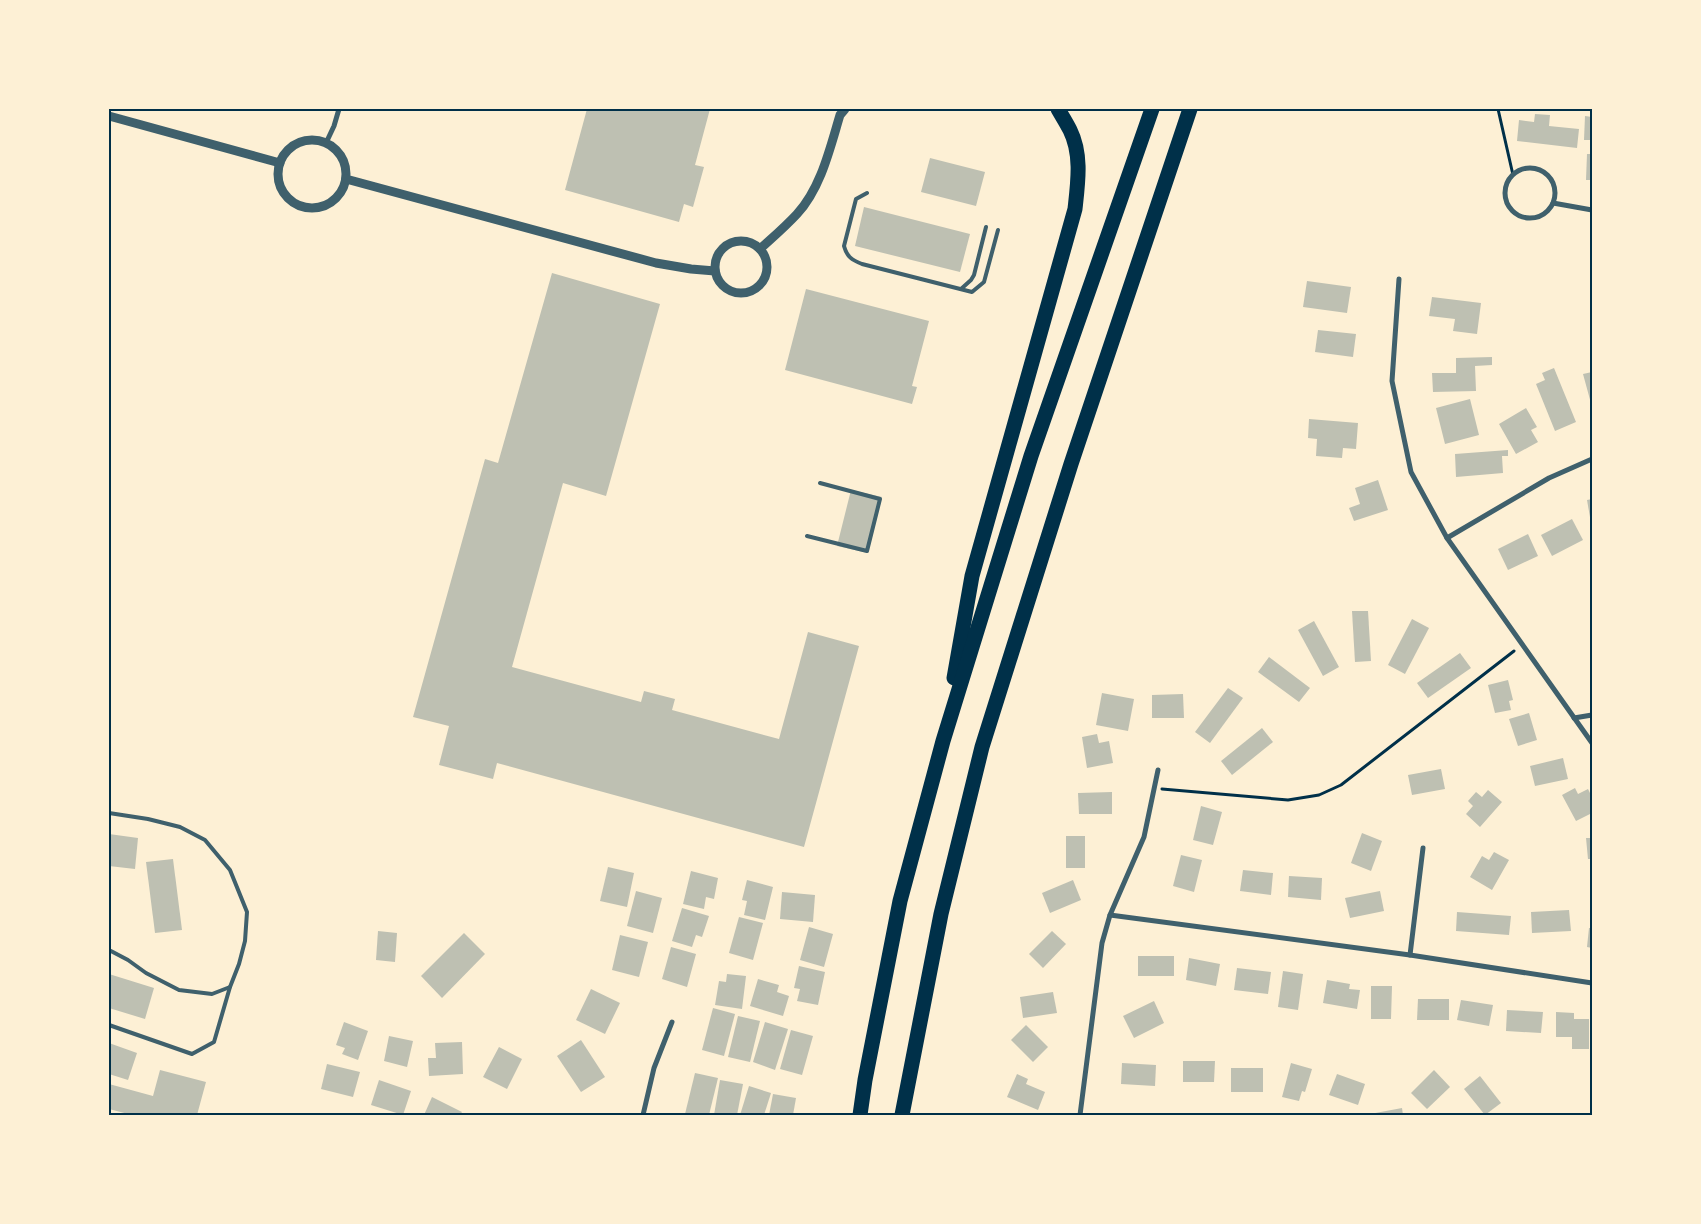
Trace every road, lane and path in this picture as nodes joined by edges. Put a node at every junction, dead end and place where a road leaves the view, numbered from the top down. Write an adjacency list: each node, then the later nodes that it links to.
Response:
1 (339, 109): 8 (street)
2 (845, 109): 17 (street)
3 (1058, 109): 28 (highway)
4 (1152, 109): 28 (highway)
5 (1190, 109): 43 (highway)
6 (1498, 109): 10 (path)
7 (109, 116): 9 (street)
8 (326, 143): 9 (street); 11 (street)
9 (280, 163): 11 (street)
10 (1513, 175): 13 (street); 13 (street)
11 (346, 179): 18 (street)
12 (867, 193): 20 (lane)
13 (1553, 203): 14 (street)
14 (1592, 210)
15 (986, 227): 20 (lane)
16 (998, 230): 20 (lane)
17 (760, 249): 18 (street); 18 (street)
18 (715, 271)
19 (1399, 279): 24 (street)
20 (961, 289)
21 (1592, 459): 24 (street)
22 (820, 483): 23 (lane)
23 (807, 536)
24 (1447, 538): 25 (street)
25 (1522, 645): 27 (street); 31 (path)
26 (1592, 715): 27 (street)
27 (1574, 718): 29 (street)
28 (943, 741): 42 (highway)
29 (1592, 744)
30 (1158, 770): 31 (street)
31 (1154, 789): 34 (street)
32 (109, 814): 38 (lane)
33 (1423, 848): 36 (street)
34 (1110, 915): 36 (street); 44 (street)
35 (109, 950): 38 (lane)
36 (1410, 955): 37 (street)
37 (1592, 983)
38 (230, 987): 40 (lane)
39 (672, 1022): 41 (street)
40 (109, 1025)
41 (643, 1115)
42 (860, 1115)
43 (902, 1115)
44 (1080, 1115)

